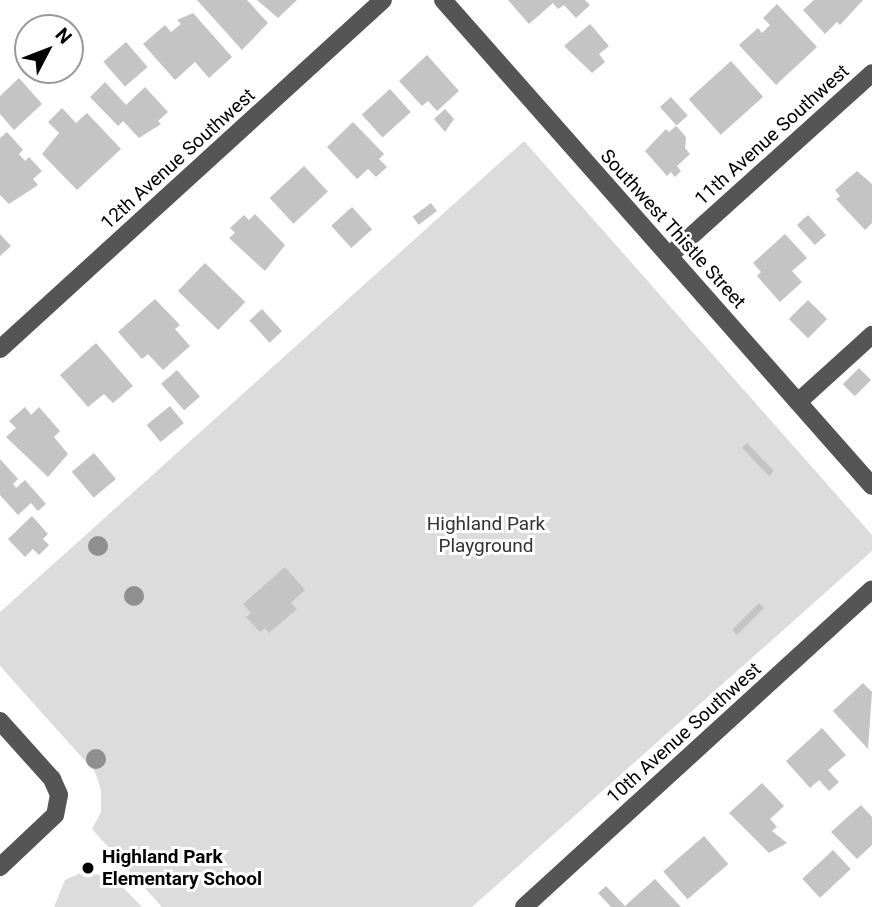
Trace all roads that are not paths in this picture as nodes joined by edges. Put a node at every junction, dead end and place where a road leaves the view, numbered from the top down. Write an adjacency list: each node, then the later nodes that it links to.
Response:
1 (383, 0): 6 (street, 12th Avenue Southwest)
2 (443, 0): 4 (street, Southwest Thistle Street)
3 (872, 73): 4 (street, 11th Avenue Southwest)
4 (668, 256): 7 (street, Southwest Thistle Street)
5 (872, 335): 7 (street)
6 (0, 349)
7 (798, 401): 8 (street, Southwest Thistle Street)
8 (872, 486)
9 (872, 589): 12 (street, 10th Avenue Southwest)
10 (0, 722): 11 (street)
11 (0, 867)
12 (524, 907)

